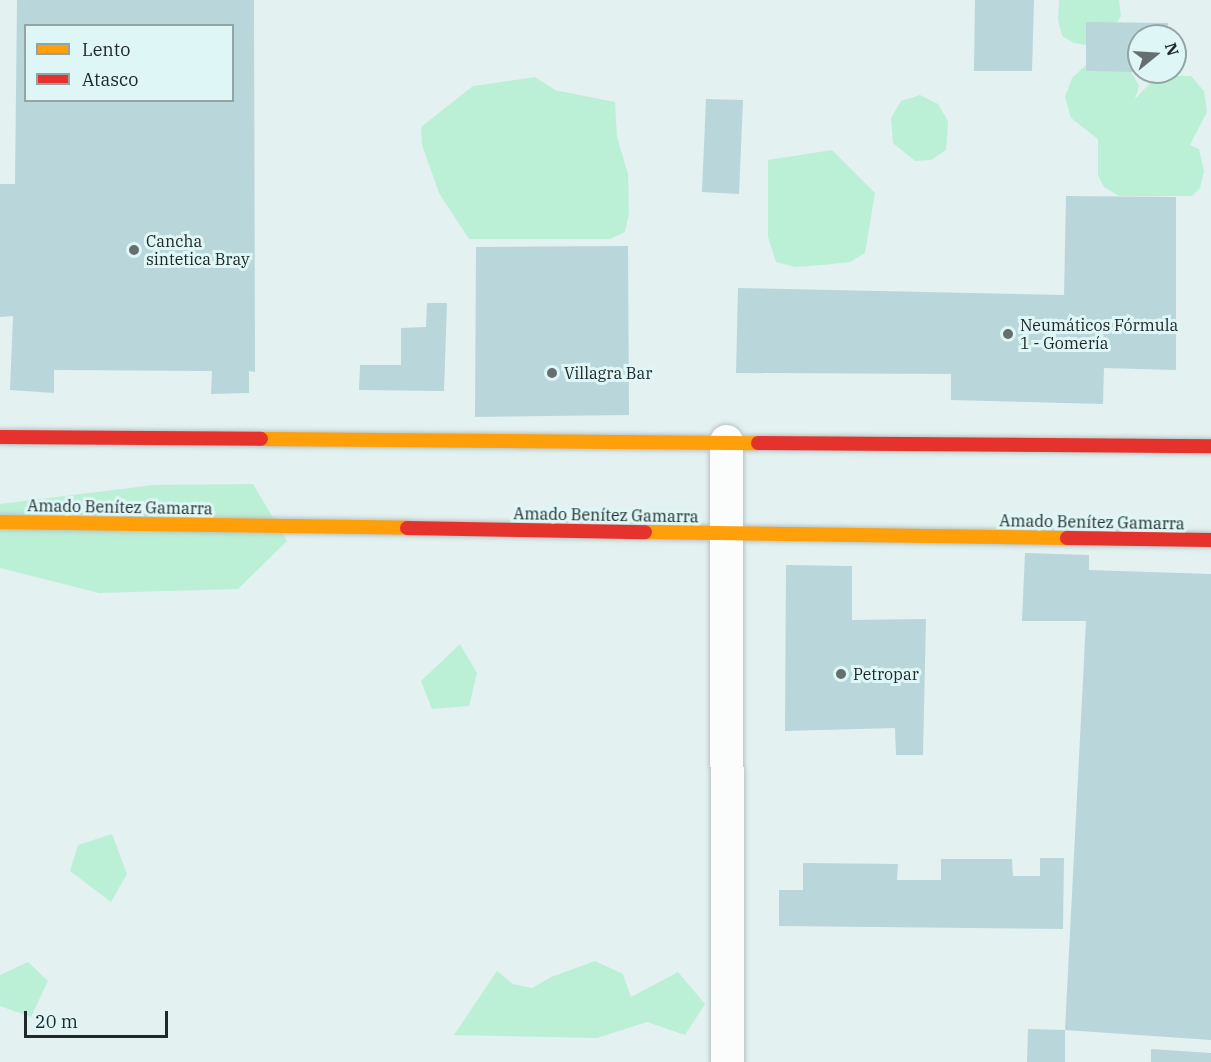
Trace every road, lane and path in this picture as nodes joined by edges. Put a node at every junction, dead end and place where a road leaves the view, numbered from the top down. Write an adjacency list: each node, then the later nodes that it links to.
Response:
1 (0, 436): 2 (main road)
2 (726, 441): 3 (main road); 5 (street)
3 (1211, 446)
4 (0, 522): 5 (main road, Amado Benítez Gamarra)
5 (726, 533): 6 (main road, Amado Benítez Gamarra); 7 (street)
6 (1211, 540)
7 (728, 1062)

